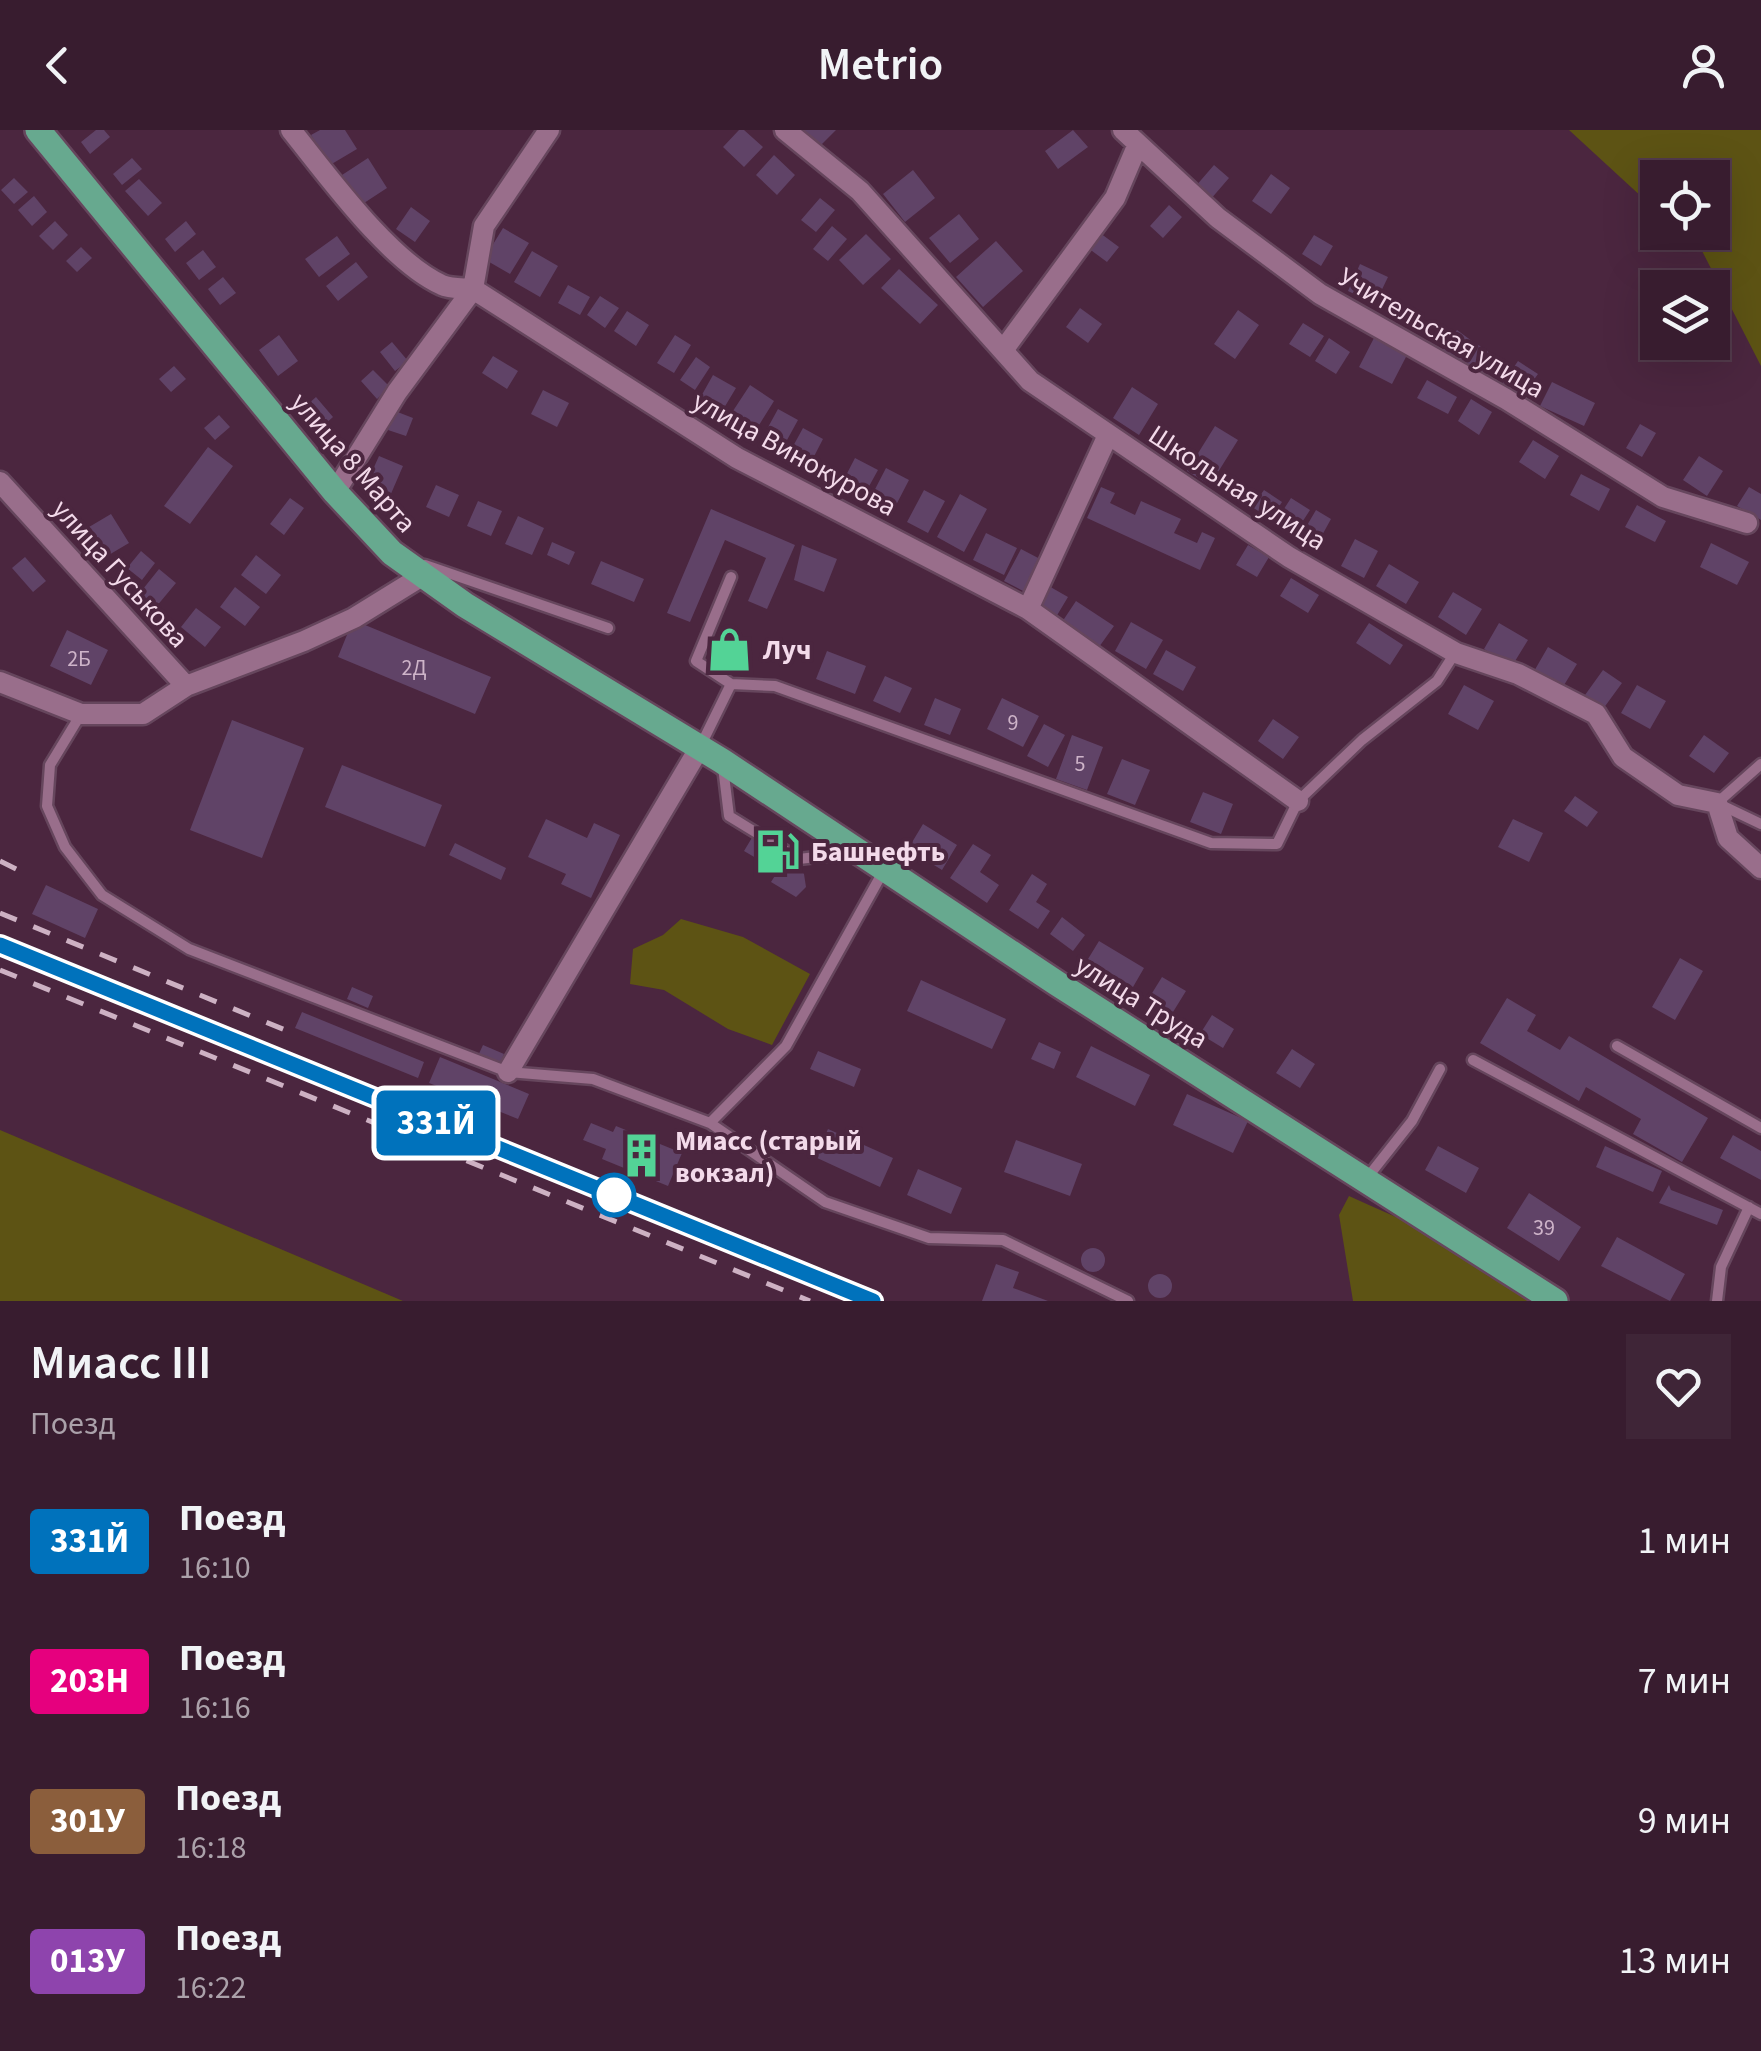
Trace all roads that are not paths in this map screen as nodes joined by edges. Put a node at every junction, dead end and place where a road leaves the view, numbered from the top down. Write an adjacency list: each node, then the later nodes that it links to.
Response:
1 (38, 130): 10 (main road, улица 8 Марта)
2 (291, 130): 6 (street, улица Винокурова)
3 (548, 130): 6 (street)
4 (785, 130): 7 (street, Школьная улица)
5 (1130, 137): 7 (street); 11 (street, Учительская улица)
6 (473, 289): 10 (street); 15 (street, улица Винокурова)
7 (1004, 349): 8 (street, Школьная улица)
8 (1108, 434): 15 (street); 17 (street, Школьная улица)
9 (0, 482): 20 (street, улица Гуськова)
10 (336, 492): 12 (main road, улица 8 Марта)
11 (1754, 528)
12 (392, 554): 13 (main road, улица 8 Марта); 16 (lane)
13 (422, 576): 20 (street, улица Гуськова); 22 (main road, улица 8 Марта)
14 (732, 577): 19 (lane)
15 (1028, 608): 25 (street, улица Винокурова)
16 (608, 628)
17 (1456, 652): 25 (lane); 26 (street, Школьная улица)
18 (0, 682): 21 (street)
19 (731, 684): 22 (lane); 25 (lane)
20 (186, 686): 21 (street)
21 (81, 714): 34 (lane)
22 (700, 748): 23 (main road, улица Труда); 34 (street)
23 (722, 761): 28 (main road, улица Труда); 28 (lane)
24 (1761, 764): 26 (lane)
25 (1298, 802)
26 (1716, 804): 27 (lane); 29 (street)
27 (1761, 824)
28 (858, 852): 30 (main road, улица Труда)
29 (1761, 868)
30 (885, 869): 35 (lane); 37 (main road, улица Труда)
31 (1617, 1046): 36 (lane)
32 (1473, 1060): 38 (lane)
33 (1440, 1070): 37 (lane)
34 (508, 1072): 35 (lane)
35 (710, 1123): 40 (lane)
36 (1761, 1128)
37 (1367, 1178): 41 (main road, улица Труда)
38 (1749, 1207): 39 (lane); 42 (lane)
39 (1761, 1214)
40 (1128, 1301)
41 (1555, 1301)
42 (1716, 1301)

